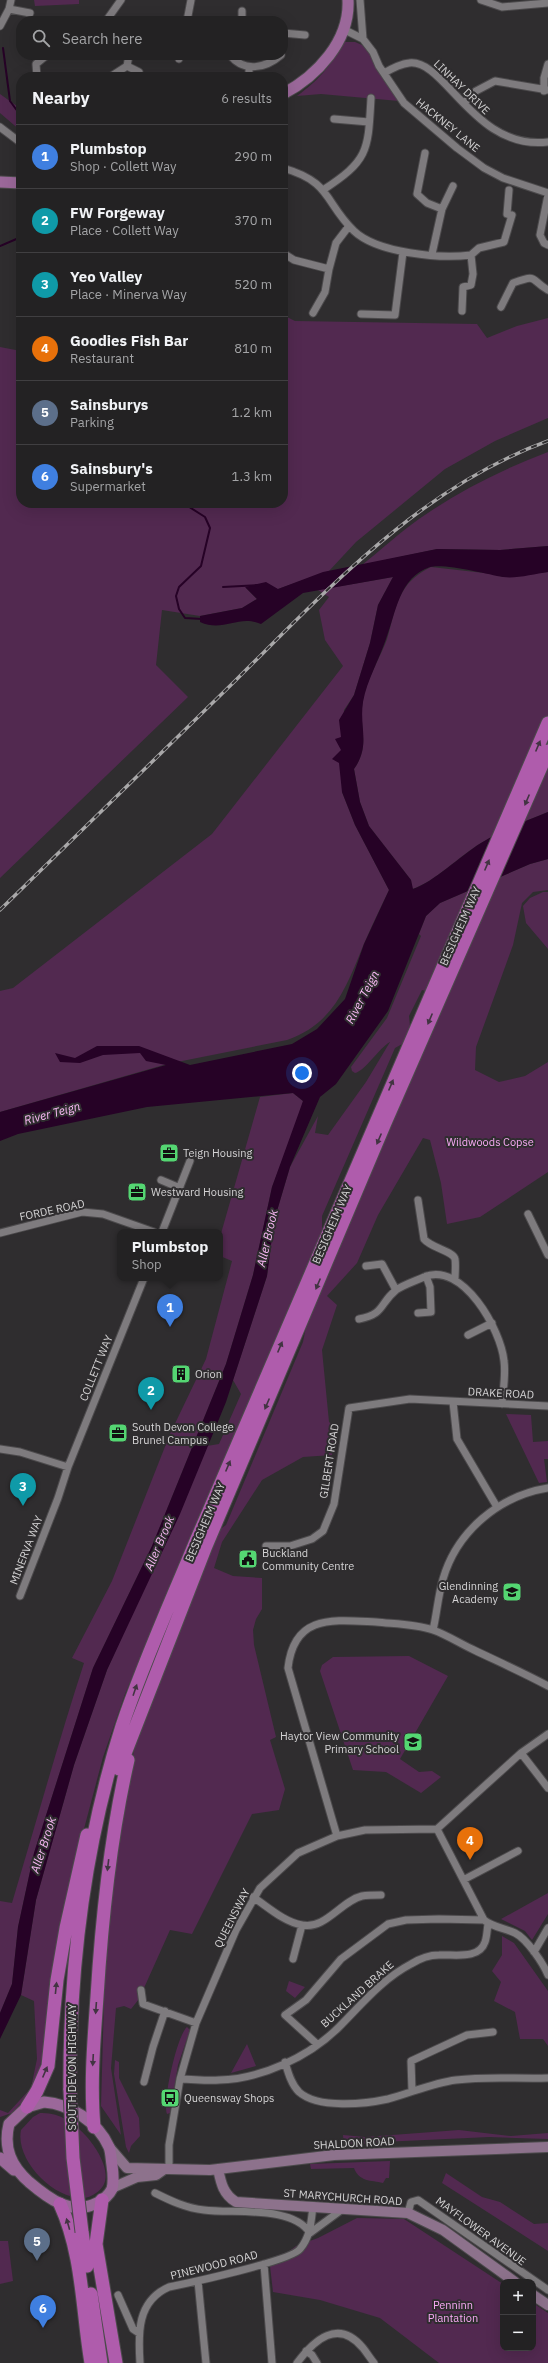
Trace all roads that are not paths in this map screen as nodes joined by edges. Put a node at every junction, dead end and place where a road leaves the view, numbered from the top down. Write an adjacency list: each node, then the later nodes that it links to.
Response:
1 (11, 0): 8 (street)
2 (121, 0): 11 (street)
3 (191, 0): 12 (street)
4 (348, 0): 15 (main road)
5 (360, 0): 18 (street)
6 (481, 0): 7 (street)
7 (548, 3)
8 (9, 9): 10 (street); 14 (street)
9 (242, 11): 13 (street)
10 (30, 14)
11 (110, 16)
12 (188, 16)
13 (242, 16)
14 (0, 26)
15 (343, 30): 18 (street, HACKNEY LANE); 32 (main road)
16 (288, 33): 17 (street)
17 (305, 35)
18 (363, 39): 30 (street, HACKNEY LANE)
19 (41, 60): 26 (street)
20 (128, 60): 24 (street)
21 (234, 60): 25 (street)
22 (275, 60): 25 (street)
23 (548, 64): 31 (street)
24 (127, 66): 27 (street); 28 (street)
25 (249, 68): 29 (street)
26 (37, 72)
27 (118, 72)
28 (139, 72)
29 (249, 72)
30 (384, 73): 34 (street, LINHAY DRIVE); 47 (street, HACKNEY LANE)
31 (546, 90): 34 (street)
32 (288, 91)
33 (371, 98): 36 (street)
34 (464, 103): 39 (street, LINHAY DRIVE)
35 (334, 119): 36 (street)
36 (369, 122): 45 (street)
37 (0, 127): 38 (street)
38 (16, 139)
39 (548, 142)
40 (425, 154): 48 (street)
41 (288, 170): 45 (street)
42 (0, 182): 43 (main road)
43 (16, 183)
44 (453, 186): 48 (street)
45 (323, 190): 49 (street)
46 (509, 190): 53 (street)
47 (548, 194): 50 (street)
48 (442, 208): 52 (street)
49 (349, 226): 51 (street); 55 (street)
50 (548, 245)
51 (404, 252): 52 (street); 60 (street)
52 (432, 254): 53 (street)
53 (471, 255): 58 (street)
54 (288, 256): 55 (street)
55 (329, 269): 59 (street)
56 (548, 290): 57 (street)
57 (501, 307)
58 (462, 311)
59 (313, 313)
60 (361, 314)
61 (548, 723): 63 (highway, BESIGHEIM WAY, one-way to 61)
62 (548, 752): 63 (highway, BESIGHEIM WAY, one-way to 63)
63 (466, 928): 94 (highway, BESIGHEIM WAY)
64 (190, 1160): 66 (street)
65 (161, 1180): 66 (street)
66 (180, 1188): 70 (street)
67 (418, 1200): 75 (street)
68 (528, 1214): 72 (street)
69 (146, 1229): 71 (street, FORDE ROAD)
70 (163, 1229)
71 (0, 1233)
72 (548, 1255)
73 (366, 1266): 77 (street)
74 (426, 1276): 75 (street); 77 (street); 78 (street)
75 (455, 1279): 80 (street)
76 (143, 1281): 87 (street, COLLETT WAY)
77 (396, 1290): 79 (street)
78 (418, 1313)
79 (359, 1319)
80 (492, 1323): 81 (street); 83 (street)
81 (468, 1335)
82 (453, 1402): 83 (street, DRAKE ROAD); 84 (street, DRAKE ROAD); 89 (street)
83 (502, 1404): 85 (street, DRAKE ROAD)
84 (354, 1406): 90 (street, GILBERT ROAD)
85 (548, 1406)
86 (0, 1449): 87 (street)
87 (68, 1467): 91 (street, MINERVA WAY)
88 (548, 1488): 89 (street)
89 (497, 1507): 92 (street)
90 (266, 1546)
91 (20, 1596)
92 (433, 1630): 93 (street); 99 (street)
93 (548, 1684)
94 (128, 1729): 120 (highway, one-way to 94); 122 (highway, one-way to 122); 136 (highway, SOUTH DEVON HIGHWAY, bridge)
95 (548, 1734): 96 (street)
96 (521, 1753): 97 (street); 98 (street)
97 (548, 1788)
98 (438, 1828): 99 (street, QUEENSWAY); 101 (street)
99 (337, 1836): 103 (street, QUEENSWAY)
100 (518, 1851): 101 (street)
101 (465, 1879): 104 (street)
102 (381, 1895): 105 (street)
103 (254, 1897): 105 (street); 112 (street, QUEENSWAY)
104 (486, 1922): 107 (street); 114 (street, BUCKLAND BRAKE); 114 (street)
105 (302, 1925): 108 (street)
106 (548, 1928): 107 (street)
107 (534, 1952): 109 (street)
108 (293, 1959)
109 (548, 1975)
110 (141, 1990): 111 (street)
111 (165, 2011): 112 (street); 118 (street)
112 (196, 2023): 117 (street, QUEENSWAY)
113 (493, 2032): 119 (street)
114 (316, 2044): 115 (street, BUCKLAND BRAKE)
115 (285, 2062): 117 (street, BUCKLAND BRAKE); 119 (street)
116 (548, 2078): 119 (street)
117 (180, 2079): 127 (street, QUEENSWAY)
118 (144, 2082)
119 (412, 2091)
120 (28, 2107): 121 (main road); 122 (main road)
121 (4, 2124): 128 (main road)
122 (94, 2127): 123 (main road)
123 (109, 2147): 127 (street, SHALDON ROAD); 129 (main road)
124 (548, 2147): 126 (street, SHALDON ROAD)
125 (0, 2158): 128 (main road)
126 (218, 2169): 127 (street, SHALDON ROAD); 133 (street, ST MARYCHURCH ROAD)
127 (166, 2170): 129 (street, SHALDON ROAD)
128 (19, 2174): 132 (main road)
129 (112, 2188): 131 (main road)
130 (155, 2193): 137 (street, ST MARYCHURCH ROAD)
131 (102, 2200): 132 (main road); 150 (highway)
132 (60, 2204): 147 (highway, one-way to 132)
133 (313, 2206): 134 (street, ST MARYCHURCH ROAD); 137 (street, PINEWOOD ROAD)
134 (344, 2208): 135 (street, ST MARYCHURCH ROAD); 137 (street, PINEWOOD ROAD)
135 (408, 2213): 139 (street, ST MARYCHURCH ROAD); 141 (street, MAYFLOWER AVENUE)
136 (86, 2232): 148 (highway, SOUTH DEVON HIGHWAY); 149 (highway, SOUTH DEVON HIGHWAY)
137 (310, 2233): 138 (street, PINEWOOD ROAD)
138 (264, 2264): 140 (street, PINEWOOD ROAD); 153 (street)
139 (511, 2279)
140 (198, 2281): 145 (street, PINEWOOD ROAD); 152 (street)
141 (548, 2290)
142 (118, 2296): 145 (street)
143 (536, 2297): 144 (street)
144 (548, 2305)
145 (139, 2333): 151 (street, PINEWOOD ROAD)
146 (306, 2351): 154 (street); 155 (street); 156 (street)
147 (91, 2363)
148 (101, 2363)
149 (110, 2363)
150 (116, 2363)
151 (140, 2363)
152 (206, 2363)
153 (272, 2363)
154 (297, 2363)
155 (317, 2363)
156 (374, 2363)

